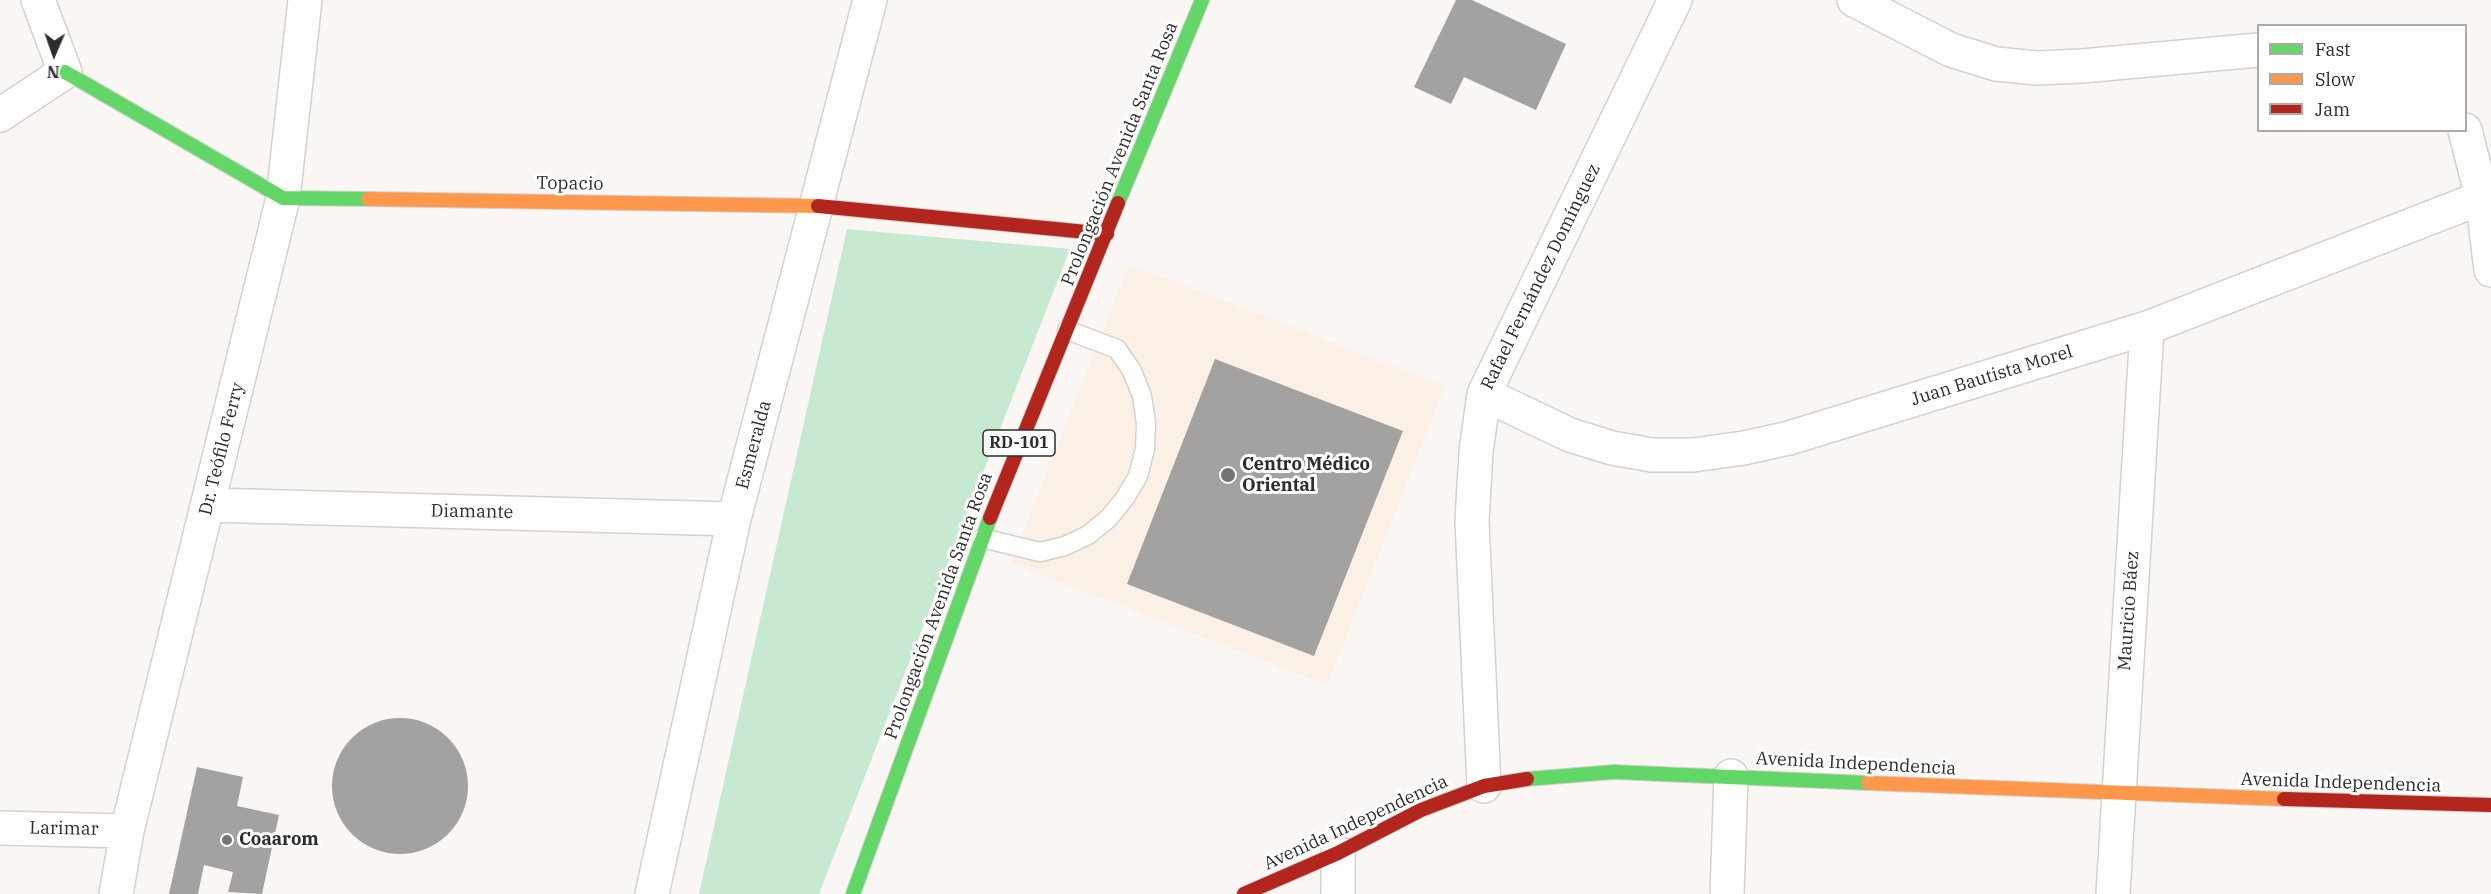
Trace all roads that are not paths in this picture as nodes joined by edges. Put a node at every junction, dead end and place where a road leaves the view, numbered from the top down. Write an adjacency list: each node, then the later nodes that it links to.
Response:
1 (38, 0): 8 (street)
2 (305, 0): 12 (street, Dr. Teófilo Ferry)
3 (870, 0): 13 (street, Esmeralda)
4 (1202, 0): 14 (street, Prolongación Avenida Santa Rosa / RD-101)
5 (1675, 0): 18 (street, Rafael Fernández Domínguez)
6 (1854, 0): 7 (street)
7 (2257, 50)
8 (65, 72): 9 (street); 12 (street, Topacio)
9 (0, 115)
10 (2466, 132): 11 (street)
11 (2486, 195): 15 (street); 16 (street, Juan Bautista Morel)
12 (283, 198): 13 (street, Topacio); 19 (street, Dr. Teófilo Ferry)
13 (817, 206): 14 (street, Topacio); 20 (street, Esmeralda)
14 (1107, 234): 17 (street, Prolongación Avenida Santa Rosa / RD-101)
15 (2491, 270)
16 (2147, 328): 18 (street, Juan Bautista Morel); 24 (street, Mauricio Báez)
17 (1067, 330): 21 (street, Prolongación Avenida Santa Rosa / RD-101); 21 (lane)
18 (1484, 394): 23 (street, Rafael Fernández Domínguez)
19 (209, 506): 20 (street, Diamante); 27 (street, Dr. Teófilo Ferry)
20 (734, 519): 30 (street, Esmeralda)
21 (982, 538): 31 (street, Prolongación Avenida Santa Rosa / RD-101)
22 (1731, 776): 23 (street, Avenida Independencia); 24 (street, Avenida Independencia); 34 (street)
23 (1484, 786): 28 (street, Avenida Independencia)
24 (2117, 794): 25 (street, Avenida Independencia); 35 (street, Mauricio Báez)
25 (2491, 805)
26 (0, 828): 27 (street, Larimar)
27 (127, 831): 29 (street, Dr. Teófilo Ferry)
28 (1338, 853): 32 (street, Avenida Independencia); 33 (street)
29 (116, 894)
30 (652, 894)
31 (853, 894)
32 (1244, 894)
33 (1338, 894)
34 (1726, 894)
35 (2113, 894)

